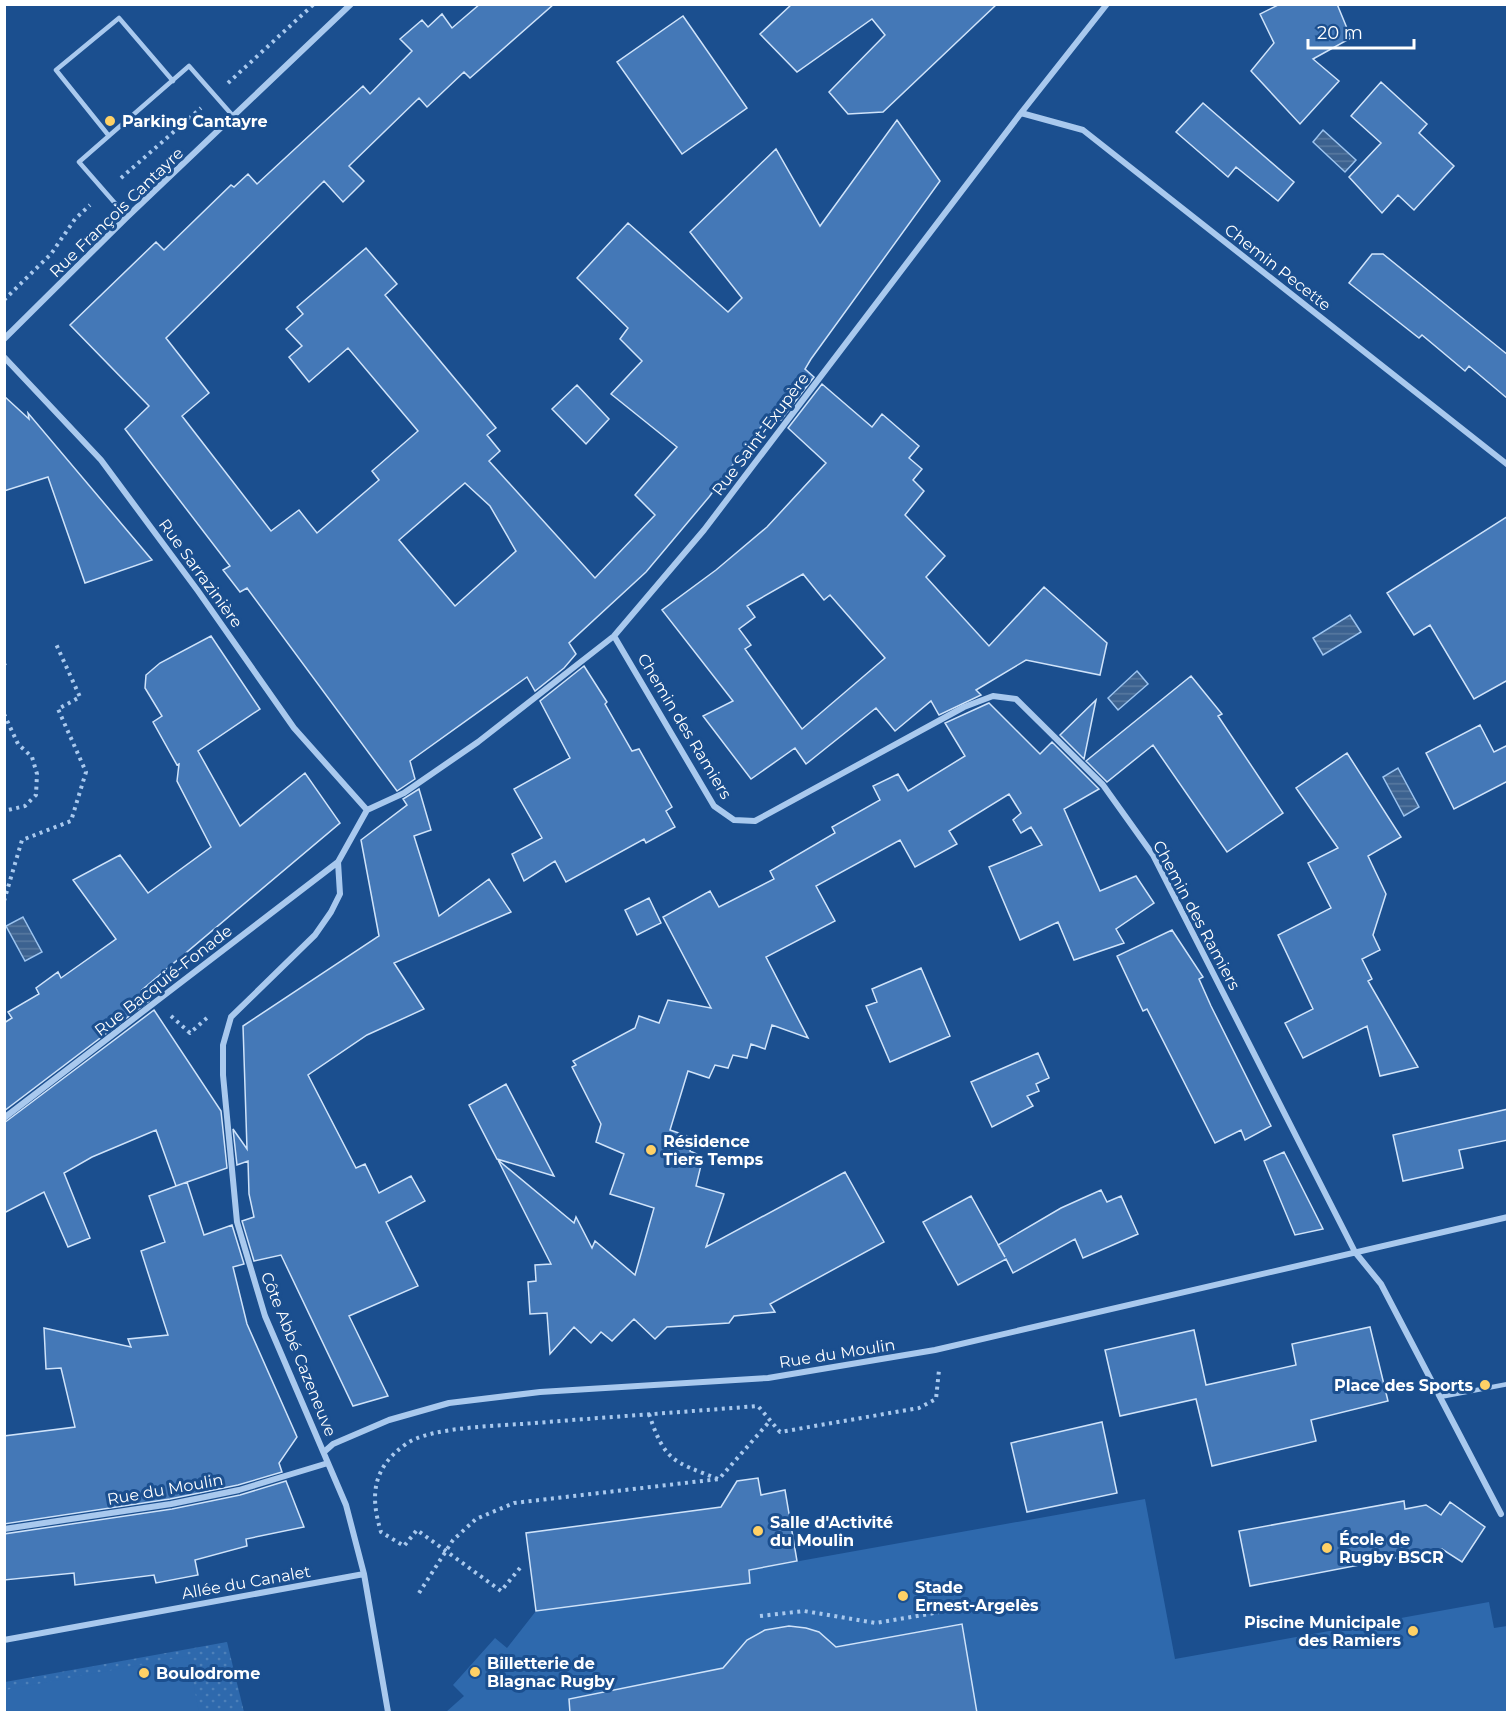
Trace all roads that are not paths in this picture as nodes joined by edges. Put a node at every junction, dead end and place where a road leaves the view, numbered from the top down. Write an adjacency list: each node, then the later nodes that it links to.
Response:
1 (351, 4): 5 (street, Rue François Cantayre)
2 (1107, 4): 4 (street, Rue Saint-Exupère)
3 (173, 81): 5 (lane); 6 (lane); 6 (lane)
4 (1021, 113): 10 (street, Chemin Pecette); 11 (street, Rue Saint-Exupère)
5 (233, 116): 7 (street, Rue François Cantayre)
6 (109, 136): 7 (lane)
7 (127, 217): 8 (street, Rue François Cantayre)
8 (4, 339)
9 (4, 357): 12 (street, Rue Sarrazinière)
10 (1508, 465)
11 (614, 636): 12 (street, Rue Saint-Exupère); 16 (street, Chemin des Ramiers)
12 (367, 810): 13 (street)
13 (338, 862): 14 (street, Rue Bacquié-Fonade); 19 (street, Côte Abbé Cazeneuve)
14 (4, 1118)
15 (1508, 1217): 16 (street)
16 (1355, 1252): 18 (street, Chemin des Ramiers); 19 (street, Rue du Moulin)
17 (1508, 1384): 18 (lane)
18 (1440, 1397): 21 (street, Chemin des Ramiers)
19 (324, 1452): 20 (street)
20 (328, 1462): 22 (street, Rue du Moulin); 23 (street)
21 (1501, 1514)
22 (4, 1529)
23 (364, 1574): 24 (street, Allée du Canalet); 25 (street)
24 (4, 1640)
25 (388, 1713)

